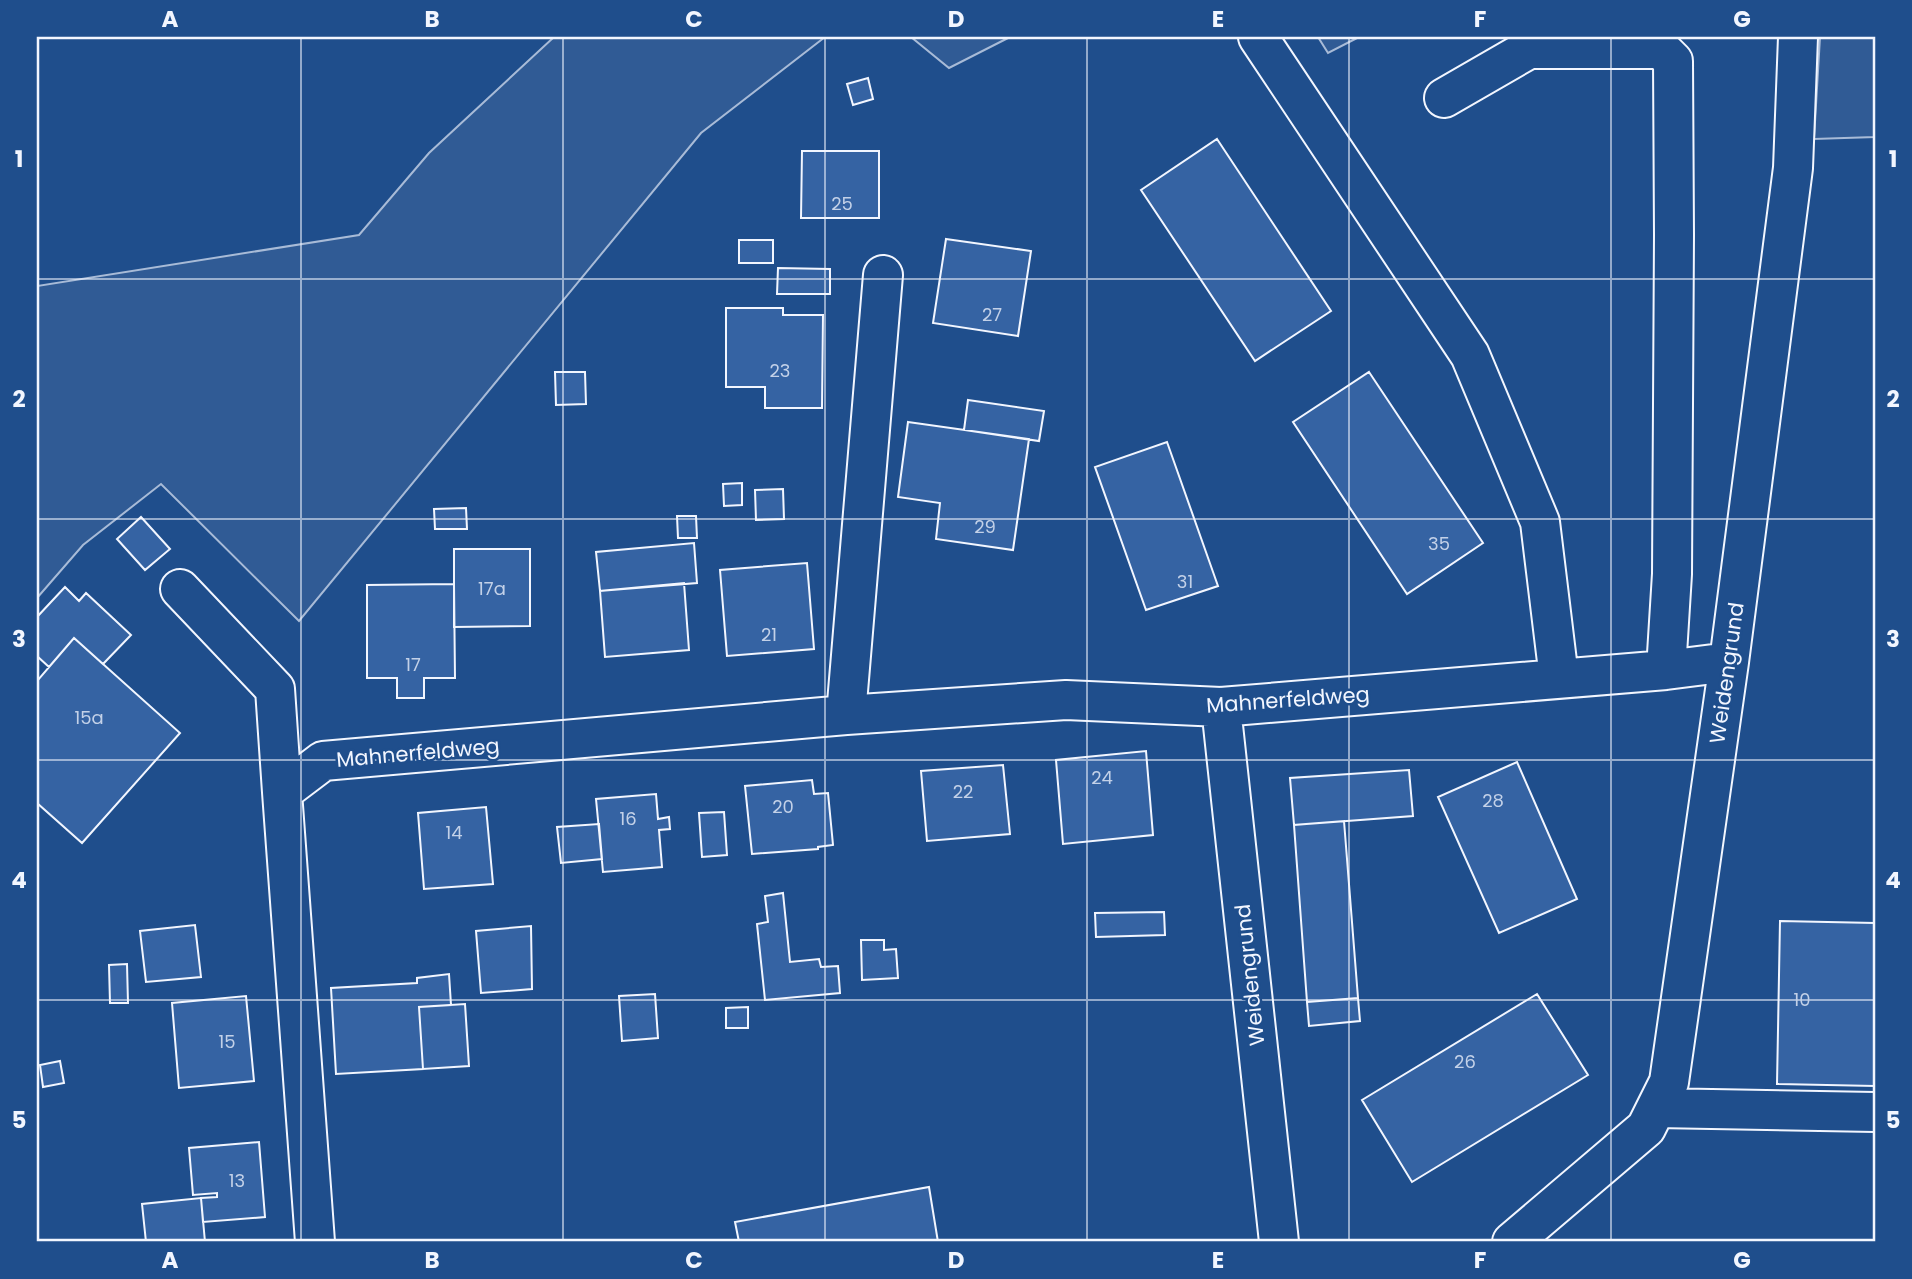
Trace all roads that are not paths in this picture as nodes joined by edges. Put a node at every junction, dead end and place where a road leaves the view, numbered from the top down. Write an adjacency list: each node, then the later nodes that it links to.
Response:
1 (1258, 37): 8 (street)
2 (1798, 37): 6 (street, Weidengrund)
3 (1444, 98): 7 (street)
4 (883, 275): 10 (street)
5 (180, 589): 11 (street)
6 (1729, 662): 7 (street, Mahnerfeldweg); 12 (street, Weidengrund)
7 (1666, 670): 8 (street, Mahnerfeldweg)
8 (1559, 678): 9 (street, Mahnerfeldweg)
9 (1221, 707): 10 (street, Mahnerfeldweg); 15 (street, Weidengrund)
10 (846, 715): 11 (street, Mahnerfeldweg)
11 (282, 792): 14 (street)
12 (1657, 1108): 13 (street); 16 (street, Weidengrund)
13 (1875, 1112)
14 (315, 1242)
15 (1279, 1242)
16 (1512, 1242)

